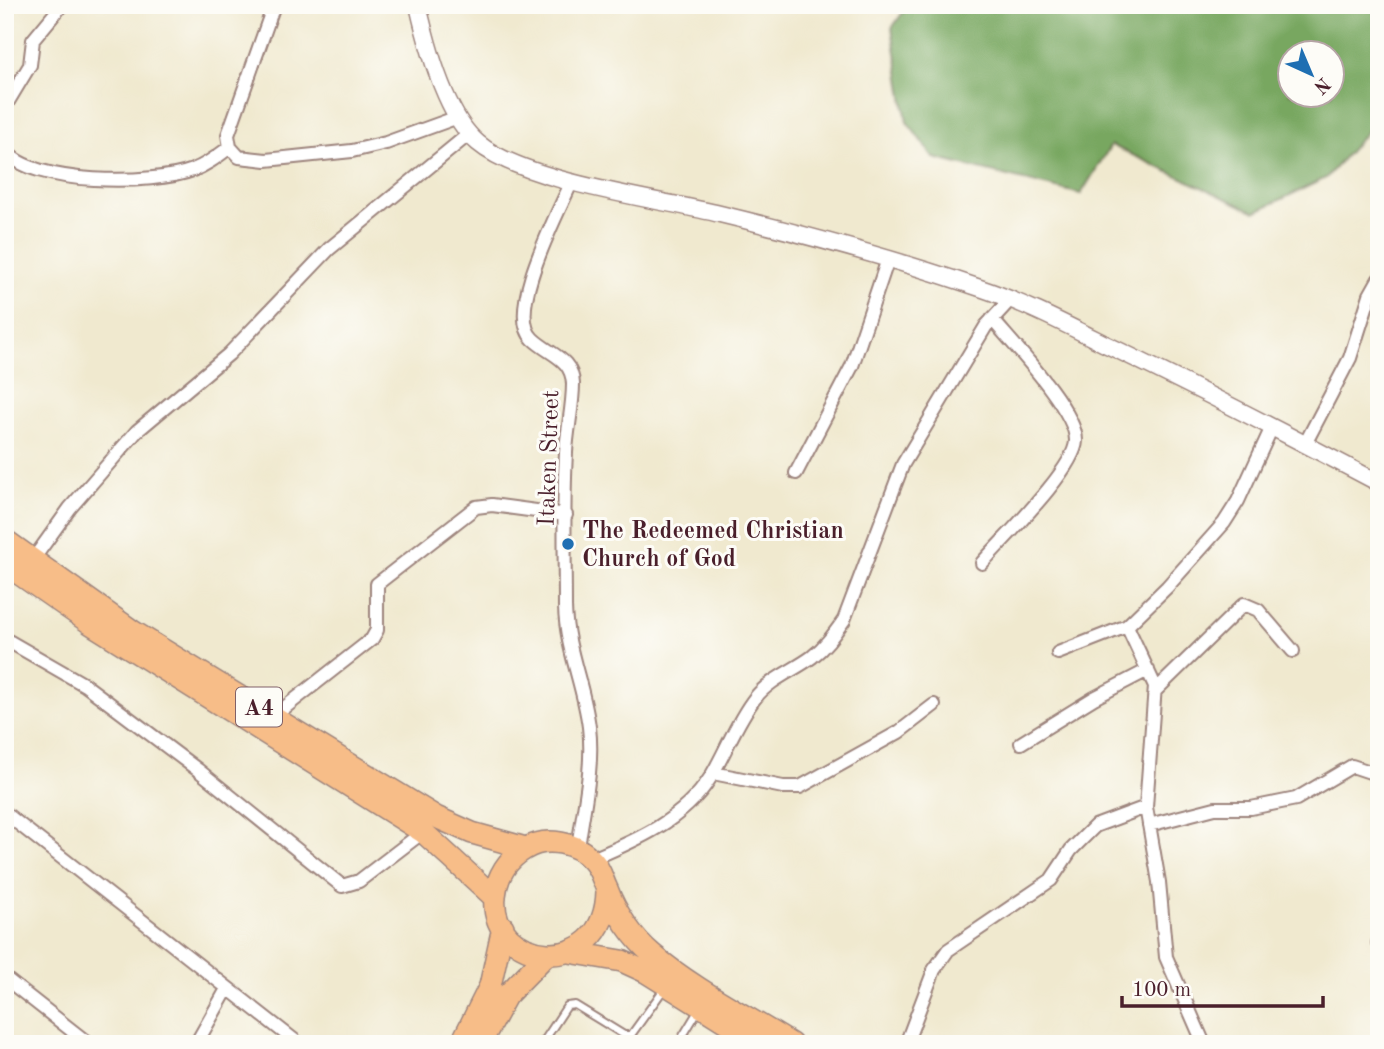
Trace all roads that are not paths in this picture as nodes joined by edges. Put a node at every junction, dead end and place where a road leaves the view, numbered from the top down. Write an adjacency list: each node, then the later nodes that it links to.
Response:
1 (62, 5): 5 (street)
2 (274, 5): 7 (street)
3 (418, 5): 4 (street)
4 (458, 117): 6 (street); 7 (street)
5 (5, 122)
6 (469, 134): 9 (street); 22 (street)
7 (230, 147): 8 (street)
8 (5, 150)
9 (572, 181): 12 (street); 20 (street, Itaken Street)
10 (1379, 198): 11 (street)
11 (1379, 205)
12 (888, 259): 14 (street); 18 (street)
13 (1379, 279): 17 (street)
14 (1010, 300): 15 (street); 16 (street)
15 (992, 320): 23 (street); 34 (street)
16 (1272, 427): 17 (street); 25 (street)
17 (1305, 444): 19 (street)
18 (796, 473)
19 (1379, 483)
20 (566, 515): 32 (street); 41 (street, Itaken Street)
21 (5, 540): 22 (highway, A4)
22 (32, 561): 32 (highway, A4)
23 (982, 563)
24 (5, 564): 39 (highway, A4)
25 (1127, 626): 28 (street); 29 (street)
26 (5, 639): 39 (street)
27 (1293, 651): 30 (street)
28 (1058, 653)
29 (1148, 670): 30 (street); 33 (street)
30 (1156, 690): 36 (street)
31 (934, 705): 34 (street)
32 (274, 716): 40 (highway, A4)
33 (1021, 743)
34 (713, 773): 41 (street)
35 (1379, 775): 38 (street)
36 (1146, 807): 38 (street); 60 (street)
37 (5, 813): 49 (street)
38 (1149, 825): 61 (street)
39 (423, 832): 43 (highway, A4)
40 (526, 848): 41 (highway, A4); 43 (highway)
41 (585, 854): 42 (highway)
42 (607, 891): 45 (highway); 59 (highway)
43 (495, 898): 44 (highway)
44 (503, 928): 46 (highway); 54 (highway)
45 (569, 952): 46 (highway); 48 (highway)
46 (547, 954): 55 (highway)
47 (5, 978): 51 (street)
48 (667, 985): 50 (highway); 56 (lane)
49 (227, 989): 52 (street); 53 (street)
50 (701, 1006): 57 (lane); 58 (highway)
51 (89, 1044)
52 (196, 1044)
53 (299, 1044)
54 (461, 1044)
55 (480, 1044)
56 (542, 1044)
57 (678, 1044)
58 (761, 1044)
59 (791, 1044)
60 (906, 1044)
61 (1204, 1044)

